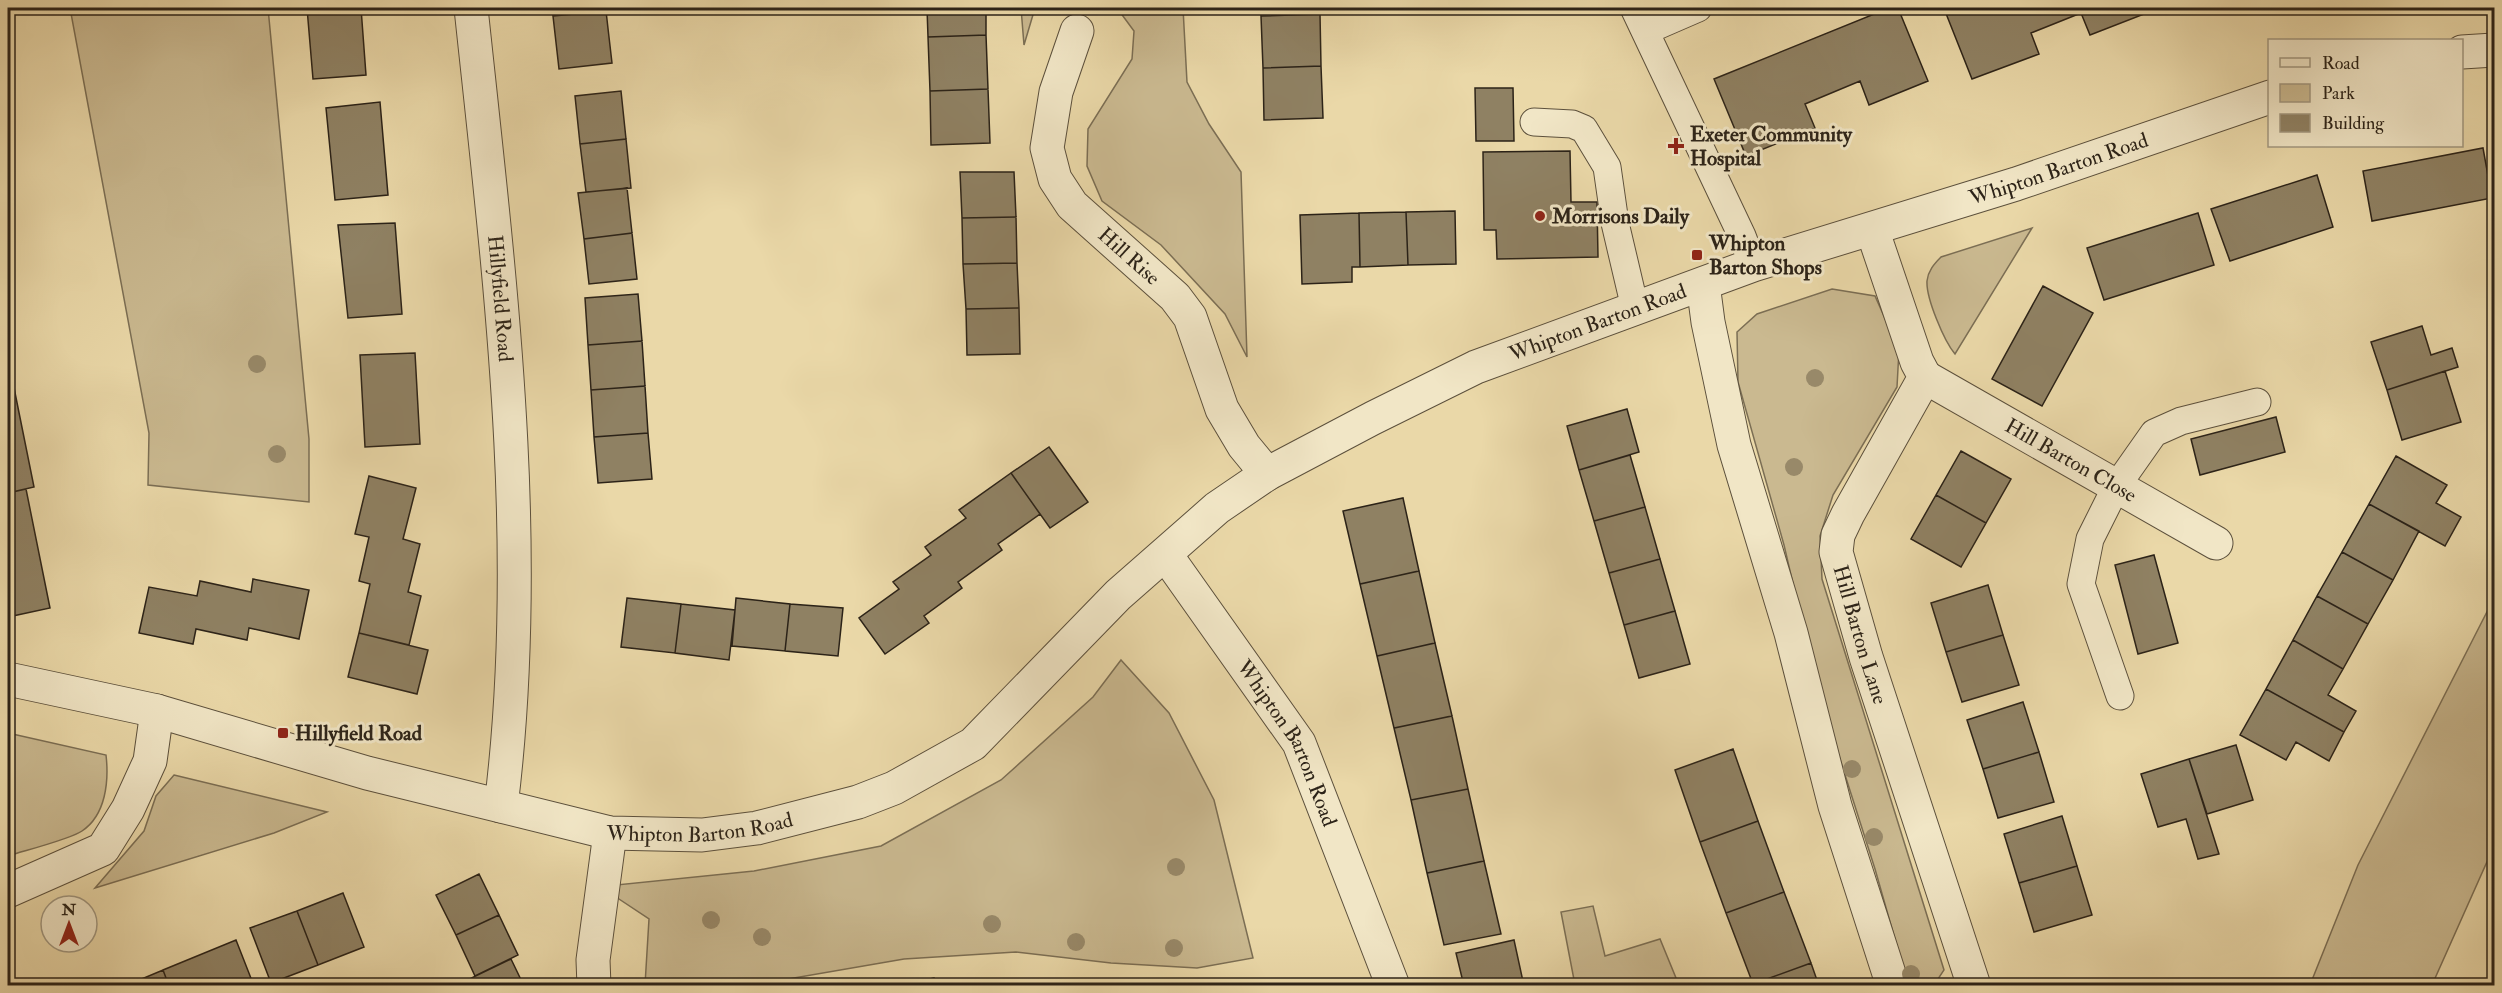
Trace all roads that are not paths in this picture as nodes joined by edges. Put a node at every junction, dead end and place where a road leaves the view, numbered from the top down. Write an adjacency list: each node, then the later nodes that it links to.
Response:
1 (471, 8): 22 (street, Hillyfield Road)
2 (1698, 8): 3 (lane)
3 (1639, 19): 10 (lane)
4 (1077, 31): 15 (street, Hill Rise)
5 (2494, 50): 6 (street)
6 (2463, 52)
7 (2268, 98): 9 (street, Whipton Barton Road)
8 (1534, 122): 12 (lane)
9 (1872, 229): 10 (street, Whipton Barton Road); 13 (street)
10 (1753, 265): 11 (street, Whipton Barton Road)
11 (1703, 284): 12 (street, Whipton Barton Road); 27 (street)
12 (1635, 308): 15 (street, Whipton Barton Road)
13 (1925, 377): 16 (street, Hill Barton Close); 28 (street, Hill Barton Lane)
14 (2258, 402): 16 (lane)
15 (1267, 474): 18 (street, Whipton Barton Road)
16 (2116, 487): 17 (street, Hill Barton Close); 20 (lane)
17 (2216, 543)
18 (1166, 555): 23 (street, Whipton Barton Road); 26 (street, Whipton Barton Road)
19 (8, 679): 21 (street, Whipton Barton Road)
20 (2120, 696)
21 (157, 711): 22 (street, Whipton Barton Road); 24 (street)
22 (501, 806): 23 (street, Whipton Barton Road)
23 (610, 833): 25 (street)
24 (8, 891)
25 (594, 986)
26 (1393, 986)
27 (1893, 986)
28 (1974, 986)

